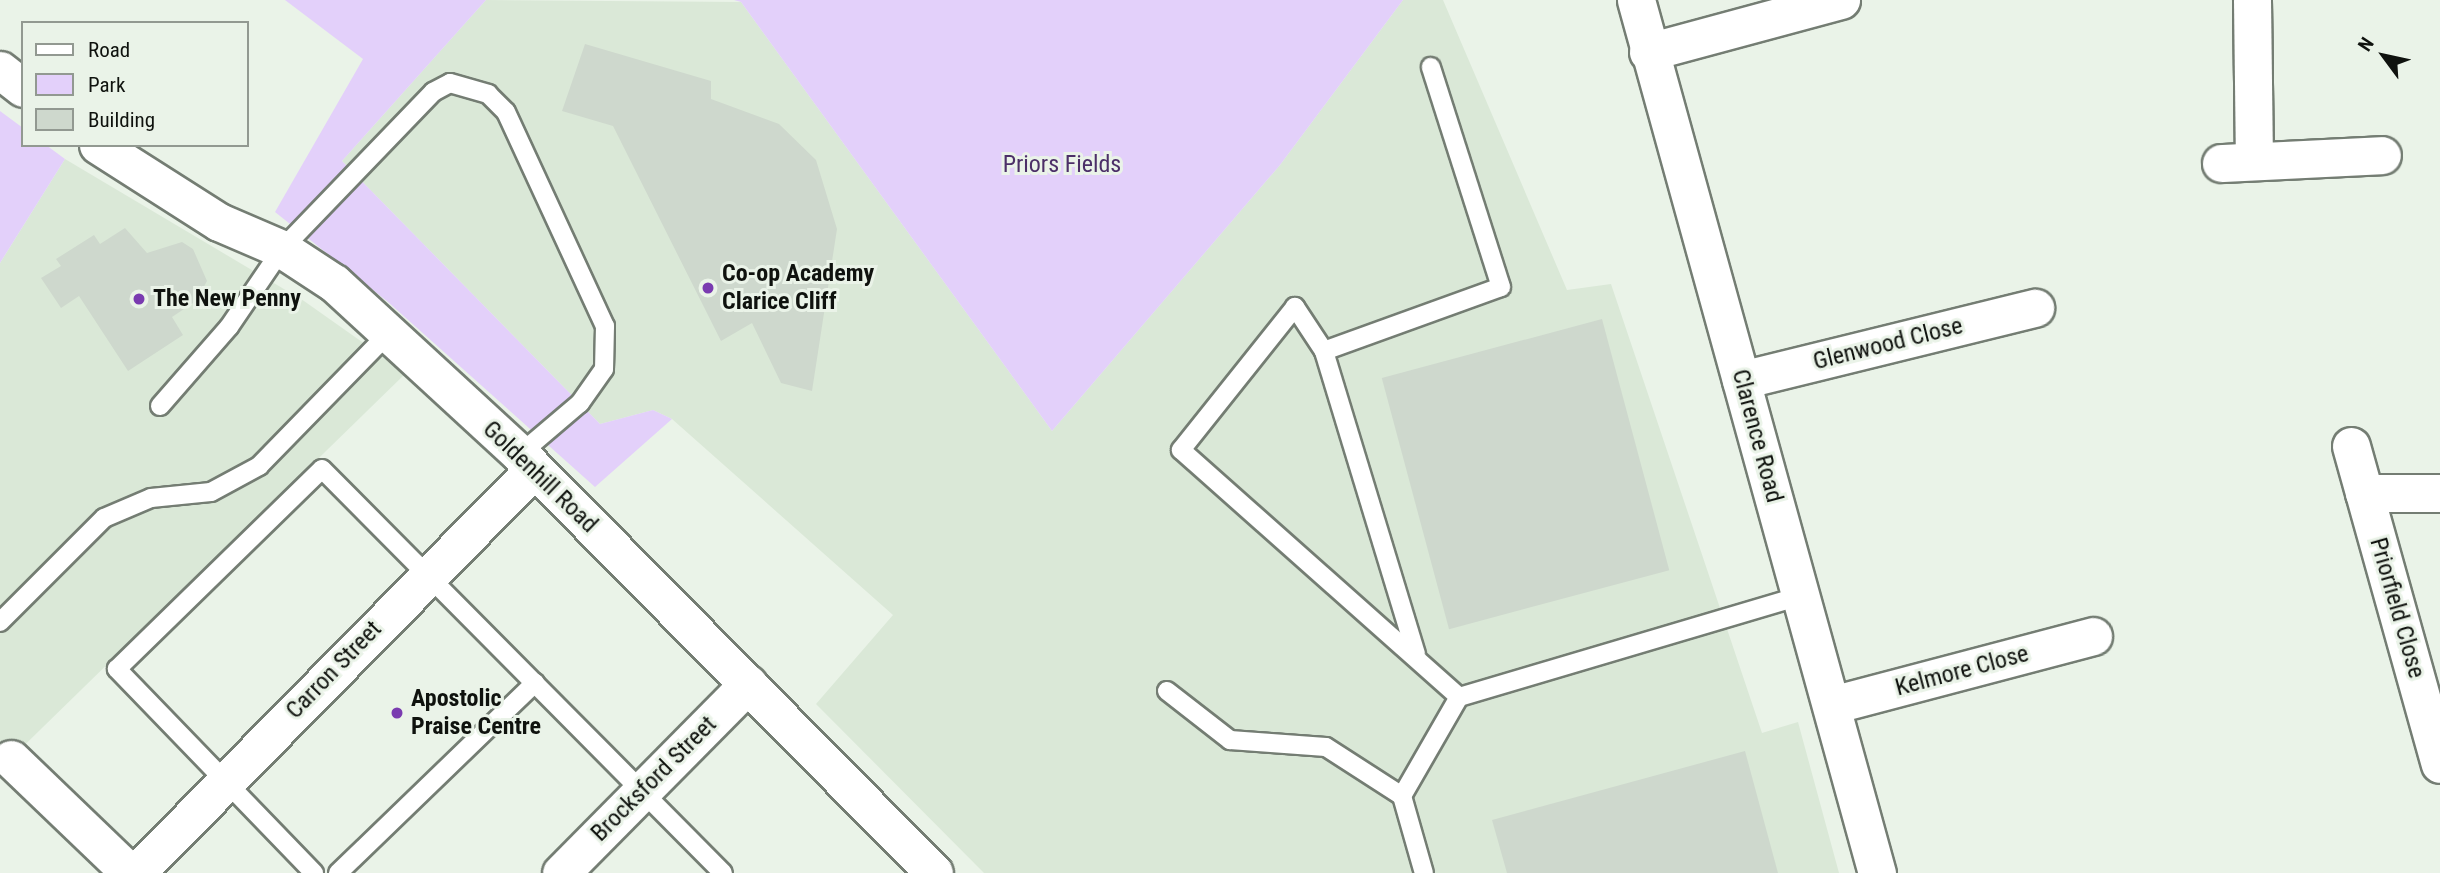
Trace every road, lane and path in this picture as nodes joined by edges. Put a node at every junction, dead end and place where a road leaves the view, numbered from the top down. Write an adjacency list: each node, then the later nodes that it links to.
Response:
1 (1636, 0): 4 (street, Clarence Road)
2 (1841, 0): 4 (street)
3 (2252, 0): 9 (street)
4 (1648, 52): 14 (street, Clarence Road)
5 (1431, 67): 13 (lane)
6 (0, 70): 7 (street)
7 (21, 86)
8 (101, 147): 10 (street, Goldenhill Road)
9 (2382, 155)
10 (282, 249): 12 (street, Goldenhill Road); 15 (lane); 17 (lane)
11 (2035, 308): 14 (street, Glenwood Close)
12 (389, 333): 17 (street, Goldenhill Road); 22 (lane)
13 (1324, 351): 24 (lane); 24 (lane)
14 (1741, 380): 21 (street, Clarence Road)
15 (160, 405)
16 (2351, 446): 19 (street, Priorfield Close)
17 (527, 461): 20 (street, Carron Street); 26 (street, Goldenhill Road)
18 (2440, 493): 19 (street)
19 (2364, 494): 31 (street, Priorfield Close)
20 (426, 575): 25 (lane); 32 (street, Carron Street); 32 (lane)
21 (1801, 596): 28 (lane); 29 (street, Clarence Road)
22 (0, 622)
23 (2092, 636): 29 (street, Kelmore Close)
24 (1416, 654): 28 (lane)
25 (535, 683): 33 (lane); 38 (lane)
26 (748, 684): 33 (street, Brocksford Street); 41 (street, Goldenhill Road)
27 (1167, 691): 34 (lane)
28 (1459, 696): 34 (lane)
29 (1832, 705): 43 (street, Clarence Road)
30 (11, 759): 35 (street)
31 (2440, 764)
32 (224, 781): 36 (street, Carron Street); 37 (lane)
33 (641, 791): 39 (street, Brocksford Street); 40 (lane)
34 (1402, 796): 42 (lane)
35 (130, 873)
36 (136, 873)
37 (314, 873)
38 (338, 873)
39 (561, 873)
40 (723, 873)
41 (933, 873)
42 (1424, 873)
43 (1877, 873)

